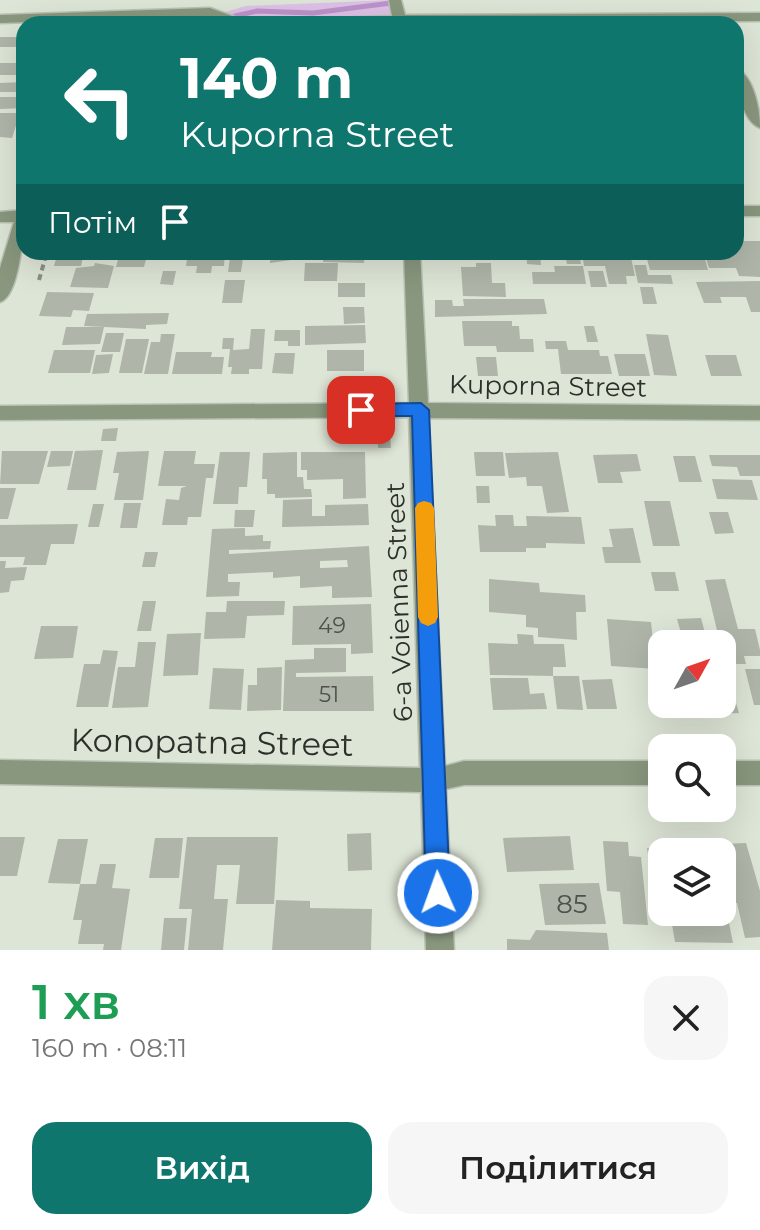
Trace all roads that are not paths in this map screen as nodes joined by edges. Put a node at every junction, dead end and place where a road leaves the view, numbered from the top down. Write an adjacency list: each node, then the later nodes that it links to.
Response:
1 (150, 16): 2 (street)
2 (222, 16)
3 (744, 89): 4 (street)
4 (760, 124)
5 (16, 243): 7 (street)
6 (412, 260): 8 (street, 6-a Voienna Street)
7 (0, 296)
8 (421, 410): 9 (street, Kuporna Street); 10 (street, Kuporna Street); 15 (street, 6-a Voienna Street)
9 (0, 413)
10 (760, 413)
11 (0, 772): 15 (street, Konopatna Street)
12 (648, 773): 15 (street, Konopatna Street)
13 (736, 773): 14 (street)
14 (760, 773)
15 (434, 780): 16 (street, 6-a Voienna Street)
16 (440, 950)

